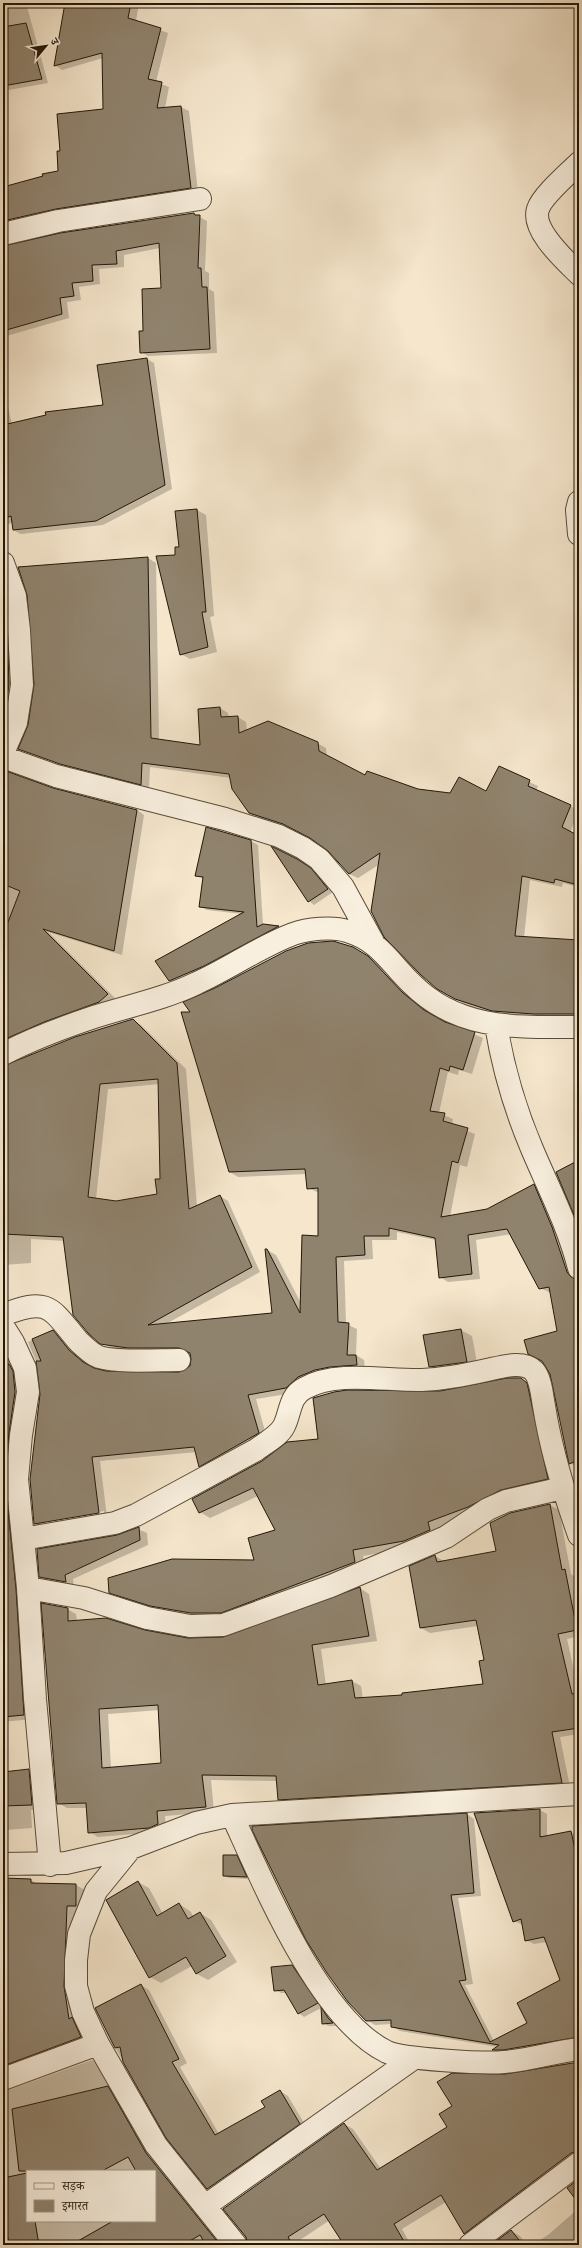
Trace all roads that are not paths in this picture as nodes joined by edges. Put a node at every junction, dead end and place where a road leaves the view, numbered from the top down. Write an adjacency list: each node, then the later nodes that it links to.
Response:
1 (579, 163): 4 (street)
2 (200, 199): 3 (street)
3 (3, 234)
4 (579, 274)
5 (579, 502): 6 (street)
6 (579, 534)
7 (3, 563): 8 (street)
8 (3, 753)
9 (3, 757): 10 (street)
10 (373, 942): 11 (street); 13 (street)
11 (496, 1025): 12 (street); 14 (street)
12 (579, 1027)
13 (3, 1054)
14 (579, 1268)
15 (3, 1315): 17 (street)
16 (3, 1326): 20 (street)
17 (179, 1360)
18 (571, 1499): 19 (street); 20 (street); 21 (street)
19 (579, 1535)
20 (23, 1539): 21 (street)
21 (28, 1588): 26 (street)
22 (579, 1794): 23 (street)
23 (232, 1815): 24 (street); 29 (street)
24 (131, 1848): 26 (street); 27 (street)
25 (3, 1864): 26 (street)
26 (50, 1865)
27 (98, 2044): 30 (street); 32 (street)
28 (579, 2049): 29 (street)
29 (414, 2058): 32 (street)
30 (3, 2079)
31 (579, 2163): 34 (street)
32 (205, 2206): 33 (street)
33 (236, 2245)
34 (470, 2245)

